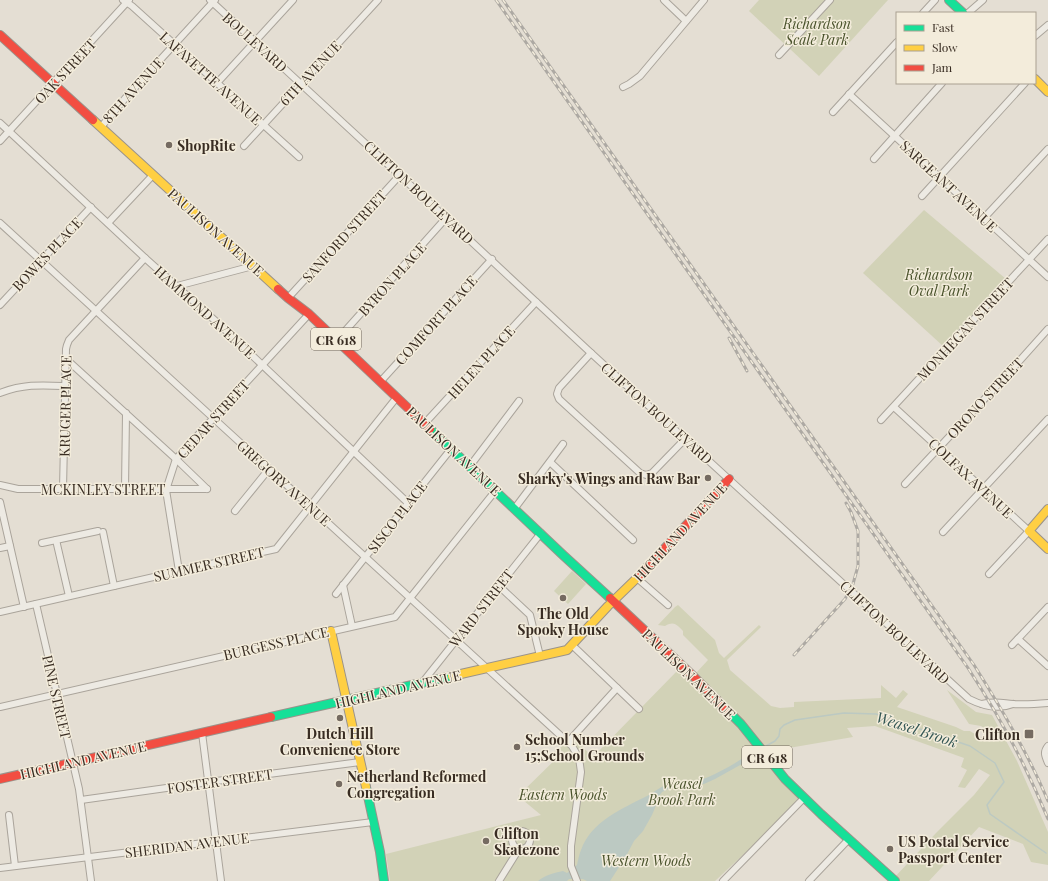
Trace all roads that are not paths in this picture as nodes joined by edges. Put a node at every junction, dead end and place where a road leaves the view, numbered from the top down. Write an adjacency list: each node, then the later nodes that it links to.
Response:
1 (293, 0): 18 (street)
2 (378, 0): 24 (street, 6TH AVENUE)
3 (664, 0): 14 (street)
4 (704, 0): 14 (street)
5 (830, 0): 21 (street)
6 (935, 0): 11 (street)
7 (949, 0): 12 (main road)
8 (983, 0): 13 (street)
9 (126, 1): 20 (street, LAFAYETTE AVENUE); 25 (street, OAK STREET)
10 (213, 1): 18 (street, BOULEVARD); 20 (street, 8TH AVENUE)
11 (925, 12)
12 (962, 12)
13 (969, 12)
14 (686, 21): 28 (street)
15 (1048, 25): 17 (street)
16 (0, 35): 25 (main road, PAULISON AVENUE / CR 618)
17 (1036, 35)
18 (255, 42): 23 (street); 24 (street, BOULEVARD)
19 (896, 43): 30 (street)
20 (174, 44): 23 (street, LAFAYETTE AVENUE); 35 (street, 8TH AVENUE)
21 (779, 55)
22 (1036, 80): 29 (main road)
23 (217, 83): 34 (street, LAFAYETTE AVENUE)
24 (301, 83): 32 (street, BOULEVARD); 34 (street, 6TH AVENUE)
25 (53, 84): 35 (main road, PAULISON AVENUE / CR 618); 36 (street, OAK STREET)
26 (941, 84): 37 (street)
27 (1024, 84): 45 (street)
28 (623, 87)
29 (1048, 92)
30 (849, 94): 31 (street); 37 (street, SARGEANT AVENUE)
31 (833, 112)
32 (336, 115): 44 (street, CLIFTON BOULEVARD)
33 (0, 123): 36 (street, HAMMOND AVENUE)
34 (263, 125): 39 (street, 6TH AVENUE); 41 (street, LAFAYETTE AVENUE)
35 (100, 127): 43 (main road, PAULISON AVENUE / CR 618)
36 (8, 132): 38 (street, OAK STREET); 47 (street, HAMMOND AVENUE)
37 (894, 136): 42 (street); 45 (street, SARGEANT AVENUE)
38 (0, 141)
39 (244, 146)
40 (1048, 149): 49 (street)
41 (299, 157)
42 (874, 159)
43 (153, 175): 50 (street); 57 (main road, PAULISON AVENUE / CR 618)
44 (400, 175): 48 (street, CLIFTON BOULEVARD); 60 (street, SANFORD STREET)
45 (939, 177): 46 (street); 49 (street, SARGEANT AVENUE)
46 (922, 196)
47 (91, 207): 50 (street, HAMMOND AVENUE); 56 (street, BOWES PLACE)
48 (446, 218): 54 (street, CLIFTON BOULEVARD); 66 (street, BYRON PLACE)
49 (984, 218): 55 (street, SARGEANT AVENUE)
50 (108, 223): 53 (street, HAMMOND AVENUE)
51 (0, 224): 56 (street, GREGORY AVENUE)
52 (1048, 239): 55 (street, MONHEGAN STREET)
53 (144, 258): 59 (street, HAMMOND AVENUE); 63 (street, KRUGER PLACE)
54 (492, 259): 61 (street, CLIFTON BOULEVARD); 70 (street, COMFORT PLACE)
55 (1029, 260): 58 (street, SARGEANT AVENUE); 75 (street, MONHEGAN STREET)
56 (41, 261): 62 (street, BOWES PLACE); 63 (street, GREGORY AVENUE)
57 (253, 266): 59 (street); 60 (main road, PAULISON AVENUE / CR 618)
58 (1048, 277)
59 (177, 286): 69 (street, HAMMOND AVENUE)
60 (288, 298): 64 (main road, PAULISON AVENUE / CR 618)
61 (536, 302): 67 (street, CLIFTON BOULEVARD); 80 (street, HELEN PLACE)
62 (2, 303)
63 (96, 311): 68 (street, KRUGER PLACE); 77 (street, GREGORY AVENUE)
64 (309, 314): 66 (main road, PAULISON AVENUE / CR 618); 69 (street, CEDAR STREET)
65 (1048, 329): 83 (street, ORONO STREET)
66 (337, 340): 70 (main road, PAULISON AVENUE / CR 618)
67 (591, 353): 81 (street, CLIFTON BOULEVARD); 81 (street)
68 (66, 358): 71 (street, KRUGER PLACE); 76 (street)
69 (262, 365): 77 (street, CEDAR STREET); 85 (street, HAMMOND AVENUE)
70 (381, 381): 73 (main road, PAULISON AVENUE / CR 618)
71 (65, 386): 72 (street); 93 (street, KRUGER PLACE)
72 (0, 393)
73 (398, 397): 80 (main road, PAULISON AVENUE / CR 618); 85 (street, SUMMER STREET)
74 (519, 401): 88 (street)
75 (894, 407): 79 (street, MONHEGAN STREET); 83 (street, COLFAX AVENUE)
76 (126, 413): 86 (street); 94 (street)
77 (213, 418): 86 (street, CEDAR STREET); 89 (street, GREGORY AVENUE)
78 (1048, 419): 95 (street)
79 (882, 420)
80 (425, 423): 84 (main road, PAULISON AVENUE / CR 618)
81 (685, 438): 90 (street, CLIFTON BOULEVARD)
82 (563, 444): 87 (street)
83 (938, 448): 91 (street, ORONO STREET); 95 (street, COLFAX AVENUE)
84 (451, 449): 88 (main road, PAULISON AVENUE / CR 618); 99 (street, SISCO PLACE)
85 (354, 451): 99 (street, HAMMOND AVENUE); 100 (street, SUMMER STREET)
86 (176, 459): 96 (street, CEDAR STREET); 96 (street, MCKINLEY STREET)
87 (550, 462): 101 (street); 108 (street)
88 (470, 466): 97 (main road, PAULISON AVENUE / CR 618)
89 (268, 469): 100 (street, GREGORY AVENUE); 103 (street)
90 (729, 479): 116 (main road, HIGHLAND AVENUE); 142 (street, CLIFTON BOULEVARD)
91 (905, 484)
92 (0, 485): 93 (street, MCKINLEY STREET)
93 (63, 489): 94 (street, MCKINLEY STREET)
94 (125, 489): 96 (street, MCKINLEY STREET)
95 (983, 489): 104 (street, COLFAX AVENUE); 105 (street)
96 (166, 490): 114 (street, CEDAR STREET)
97 (496, 490): 101 (main road, PAULISON AVENUE / CR 618); 122 (street, BURGESS PLACE)
98 (0, 502): 110 (street)
99 (408, 503): 113 (street, SISCO PLACE)
100 (311, 506): 113 (street, GREGORY AVENUE); 114 (street, SUMMER STREET)
101 (515, 508): 106 (main road, PAULISON AVENUE / CR 618)
102 (1048, 509): 104 (main road)
103 (235, 511)
104 (1029, 531): 112 (main road, COLFAX AVENUE); 115 (street)
105 (943, 532)
106 (541, 533): 119 (street, WARD STREET); 123 (main road, PAULISON AVENUE / CR 618)
107 (56, 540): 109 (street); 118 (street); 121 (street)
108 (633, 540)
109 (42, 543)
110 (10, 546): 111 (street); 126 (street)
111 (0, 548)
112 (1048, 549)
113 (365, 557): 117 (street, SISCO PLACE); 122 (street, GREGORY AVENUE)
114 (179, 571): 118 (street, SUMMER STREET)
115 (989, 574)
116 (637, 578): 123 (main road, HIGHLAND AVENUE); 125 (street)
117 (343, 585): 120 (street, SISCO PLACE); 129 (street)
118 (114, 586): 121 (street, SUMMER STREET)
119 (499, 586): 132 (street, WARD STREET); 135 (street)
120 (336, 594)
121 (69, 596): 124 (street, SUMMER STREET)
122 (410, 598): 129 (street, BURGESS PLACE); 132 (street, GREGORY AVENUE)
123 (613, 600): 133 (main road, HIGHLAND AVENUE); 153 (main road, PAULISON AVENUE / CR 618)
124 (36, 604): 126 (street, SUMMER STREET); 140 (street, PINE STREET)
125 (668, 605)
126 (24, 607): 128 (street, SUMMER STREET)
127 (1048, 607): 131 (street)
128 (0, 612)
129 (352, 626): 130 (street, BURGESS PLACE)
130 (330, 631): 140 (street, BURGESS PLACE); 141 (main road)
131 (1018, 639): 134 (street); 136 (street)
132 (456, 640): 137 (street, GREGORY AVENUE); 138 (street, WARD STREET)
133 (572, 645): 135 (main road, HIGHLAND AVENUE); 139 (street)
134 (1012, 645)
135 (540, 656): 137 (main road, HIGHLAND AVENUE)
136 (1048, 666)
137 (487, 668): 138 (main road, HIGHLAND AVENUE); 146 (street, GREGORY AVENUE)
138 (422, 683): 141 (main road, HIGHLAND AVENUE)
139 (617, 688): 144 (street); 146 (street)
140 (57, 694): 143 (street, BURGESS PLACE); 149 (street, PINE STREET)
141 (346, 701): 145 (main road, HIGHLAND AVENUE); 148 (main road)
142 (1048, 704)
143 (0, 707)
144 (640, 709)
145 (202, 733): 149 (main road, HIGHLAND AVENUE); 152 (street)
146 (568, 742): 167 (street, GREGORY AVENUE)
147 (1048, 746): 150 (street)
148 (360, 762): 152 (street, FOSTER STREET); 156 (main road)
149 (73, 763): 151 (main road, HIGHLAND AVENUE); 154 (street, PINE STREET)
150 (1048, 763)
151 (0, 779)
152 (209, 782): 154 (street, FOSTER STREET); 158 (street)
153 (804, 798): 157 (main road, PAULISON AVENUE / CR 618); 168 (street)
154 (80, 800): 160 (street, PINE STREET)
155 (9, 815): 161 (street)
156 (373, 822): 158 (street, SHERIDAN AVENUE); 165 (main road)
157 (849, 839): 169 (street); 170 (main road, PAULISON AVENUE / CR 618)
158 (216, 842): 160 (street, SHERIDAN AVENUE); 164 (street)
159 (519, 849): 166 (street)
160 (88, 857): 161 (street, SHERIDAN AVENUE); 163 (street, PINE STREET)
161 (15, 866): 162 (street, SHERIDAN AVENUE)
162 (0, 868)
163 (91, 881)
164 (221, 881)
165 (384, 881)
166 (499, 881)
167 (576, 881)
168 (723, 881)
169 (809, 881)
170 (895, 881)

